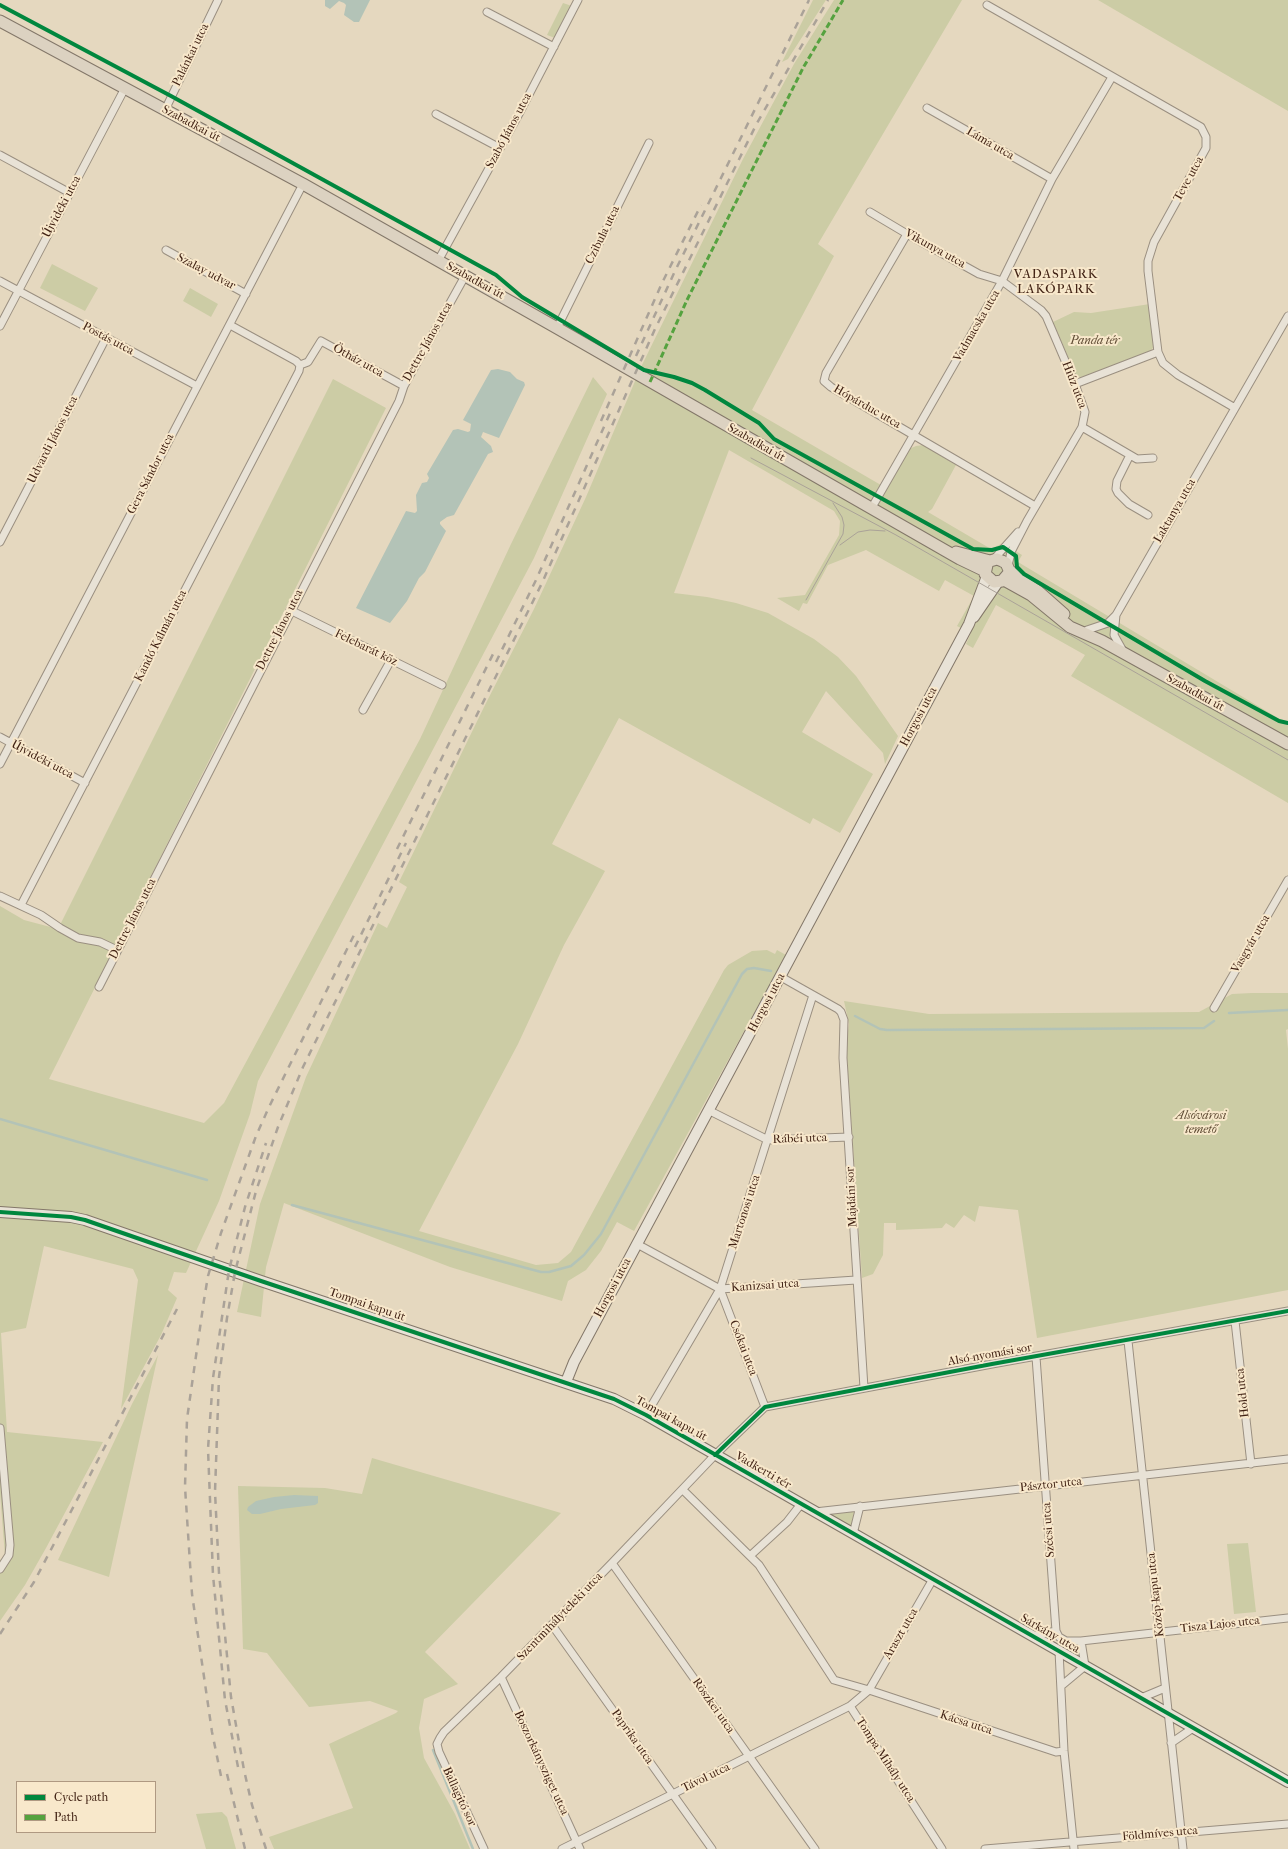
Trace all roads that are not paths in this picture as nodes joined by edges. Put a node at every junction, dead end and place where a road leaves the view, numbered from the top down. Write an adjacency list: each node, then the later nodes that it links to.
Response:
1 (218, 0): 10 (street, Palánkai utca)
2 (578, 0): 6 (street, Szabó János utca)
3 (987, 5): 7 (street, Teve utca)
4 (486, 12): 6 (street)
5 (0, 21): 8 (main road, Szabadkai út)
6 (554, 47): 13 (street, Szabó János utca)
7 (1112, 77): 15 (street, Vadmacska utca); 32 (street, Teve utca)
8 (125, 88): 10 (main road, Szabadkai út); 17 (street, Újvidéki utca)
9 (927, 108): 15 (street, Láma utca)
10 (165, 110): 16 (main road, Szabadkai út)
11 (436, 114): 13 (street)
12 (649, 143): 30 (street, Czibula utca)
13 (500, 148): 21 (street, Szabó János utca)
14 (0, 155): 17 (street)
15 (1052, 179): 24 (street, Vadmacska utca)
16 (303, 184): 21 (main road, Szabadkai út); 26 (street, Gera Sándor utca)
17 (70, 193): 25 (street, Újvidéki utca)
18 (870, 212): 19 (street, Vikunya utca)
19 (907, 234): 24 (street, Vikunya utca); 39 (street, Hópárduc utca)
20 (166, 250): 26 (street, Szalay udvar)
21 (438, 261): 22 (main road, Szabadkai út)
22 (465, 276): 30 (main road, Szabadkai út); 36 (street, Dettre János utca)
23 (0, 281): 25 (street, Postás utca)
24 (1002, 281): 34 (street, Hiúz utca); 39 (street, Vadmacska utca)
25 (18, 292): 29 (street, Újvidéki utca); 31 (street, Postás utca)
26 (246, 294): 28 (street, Gera Sándor utca)
27 (1288, 316): 37 (street, Laktanya utca)
28 (230, 325): 33 (street); 35 (street, Gera Sándor utca)
29 (0, 326)
30 (557, 328): 43 (main road, Szabadkai út)
31 (106, 338): 35 (street, Postás utca); 46 (street, Udvardi János utca)
32 (1158, 352): 34 (street); 37 (street, Teve utca)
33 (300, 365): 36 (street, Ötház utca); 64 (street, Kandó Kálmán utca)
34 (1075, 384): 38 (street, Hiúz utca)
35 (197, 386): 61 (street, Gera Sándor utca)
36 (404, 386): 51 (street, Dettre János utca)
37 (1235, 408): 52 (street, Laktanya utca)
38 (1082, 427): 40 (street); 42 (street, Hiúz utca)
39 (914, 435): 42 (street, Hópárduc utca); 43 (street, Vadmacska utca)
40 (1130, 455): 41 (street); 44 (street)
41 (1153, 458)
42 (1035, 506): 45 (street, Hiúz utca)
43 (871, 509): 47 (main road, Szabadkai út)
44 (1148, 515)
45 (1026, 521): 48 (street, Hiúz utca); 50 (street, Hiúz utca)
46 (0, 542)
47 (945, 550): 48 (main road, Szabadkai út); 49 (main road, Szabadkai út)
48 (992, 560): 49 (main road); 50 (main road, Szabadkai út)
49 (986, 574): 50 (main road, Szabadkai út); 53 (street, Horgosi utca)
50 (1005, 574): 53 (street, Horgosi utca); 54 (main road, Szabadkai út); 55 (main road, Szabadkai út)
51 (290, 610): 57 (street, Felebarát köz); 68 (street, Dettre János utca)
52 (1116, 614): 54 (street, Laktanya utca); 56 (street, Laktanya utca)
53 (969, 624): 69 (street, Horgosi utca)
54 (1087, 630): 55 (main road, Szabadkai út)
55 (1102, 641): 56 (main road, Szabadkai út)
56 (1125, 654): 62 (main road, Szabadkai út)
57 (391, 660): 58 (street, Felebarát köz); 59 (street)
58 (442, 686)
59 (363, 710)
60 (0, 737): 61 (street, Újvidéki utca)
61 (11, 743): 63 (street, Gera Sándor utca); 64 (street, Újvidéki utca)
62 (1288, 744)
63 (0, 764)
64 (85, 783): 67 (street, Kandó Kálmán utca)
65 (1288, 880): 72 (street, Vasgyár utca)
66 (0, 896): 67 (street)
67 (21, 905): 68 (street)
68 (117, 950): 70 (street, Dettre János utca)
69 (781, 977): 71 (street); 73 (street, Horgosi utca)
70 (99, 987)
71 (814, 995): 74 (street, Majdáni sor); 75 (street, Martonosi utca)
72 (1214, 1008)
73 (710, 1111): 75 (street, Rábéi utca); 77 (street, Horgosi utca)
74 (849, 1137): 75 (street, Rábéi utca); 78 (street, Majdáni sor)
75 (768, 1140): 79 (street, Martonosi utca)
76 (0, 1212): 84 (street, Tompai kapu út)
77 (637, 1244): 79 (street, Kanizsai utca); 84 (street, Horgosi utca)
78 (856, 1280): 79 (street, Kanizsai utca); 85 (street, Majdáni sor)
79 (720, 1289): 86 (street, Csókai utca); 87 (street, Martonosi utca)
80 (1288, 1311): 81 (street, Alsó-nyomási sor)
81 (1235, 1322): 82 (street, Alsó-nyomási sor); 91 (street, Hold utca)
82 (1128, 1341): 83 (street, Alsó-nyomási sor); 92 (street, Közép-kapu utca)
83 (1036, 1357): 85 (street, Alsó-nyomási sor); 93 (street, Szécsi utca)
84 (566, 1382): 87 (street, Tompai kapu út)
85 (864, 1388): 86 (street, Alsó-nyomási sor)
86 (765, 1407): 89 (street)
87 (646, 1415): 89 (street, Tompai kapu út)
88 (0, 1428): 94 (street)
89 (715, 1455): 95 (street); 96 (street, Vadkerti tér)
90 (1288, 1459): 91 (street, Pásztor utca)
91 (1251, 1464): 92 (street, Pásztor utca)
92 (1142, 1475): 93 (street, Pásztor utca); 107 (street, Közép-kapu utca)
93 (1045, 1486): 97 (street, Pásztor utca); 106 (street, Szécsi utca)
94 (2, 1489): 102 (street)
95 (683, 1490): 100 (street); 101 (street, Szentmihályteleki utca)
96 (801, 1504): 98 (street, Sárkány utca); 100 (street)
97 (860, 1506): 98 (street, Pásztor utca); 99 (street)
98 (815, 1512): 99 (street, Sárkány utca)
99 (853, 1534): 103 (street, Sárkány utca)
100 (751, 1556): 115 (street)
101 (612, 1563): 105 (street, Szentmihályteleki utca); 123 (street, Röszkei utca)
102 (0, 1569)
103 (933, 1579): 108 (street, Sárkány utca); 115 (street, Araszt utca)
104 (1288, 1618): 107 (street, Tisza Lajos utca)
105 (552, 1625): 112 (street, Szentmihályteleki utca); 125 (street, Paprika utca)
106 (1056, 1631): 108 (street); 109 (street, Tisza Lajos utca)
107 (1160, 1631): 109 (street, Tisza Lajos utca); 114 (street, Közép-kapu utca)
108 (1032, 1636): 110 (street, Sárkány utca)
109 (1081, 1642): 111 (street)
110 (1059, 1651): 111 (street, Sárkány utca); 113 (street)
111 (1085, 1666): 113 (street); 116 (street, Sárkány utca)
112 (501, 1677): 121 (street, Szentmihályteleki utca); 129 (street, Boszorkánysziget utca)
113 (1061, 1686): 122 (street)
114 (1165, 1688): 116 (street); 118 (street, Közép-kapu utca)
115 (869, 1690): 117 (street, Tompa Mihály utca); 122 (street, Kácsa utca)
116 (1141, 1698): 118 (street, Sárkány utca)
117 (850, 1706): 123 (street, Távol utca); 135 (street, Tompa Mihály utca)
118 (1169, 1714): 119 (street, Sárkány utca); 120 (street, Közép-kapu utca)
119 (1193, 1728): 120 (street); 124 (street, Sárkány utca)
120 (1171, 1743): 127 (street, Közép-kapu utca)
121 (437, 1744): 130 (street, Ballagitó sor)
122 (1064, 1751): 128 (street)
123 (749, 1756): 125 (street, Távol utca); 134 (street, Röszkei utca)
124 (1288, 1782)
125 (673, 1794): 129 (street, Távol utca); 133 (street, Paprika utca)
126 (1288, 1824): 127 (street, Földmíves utca)
127 (1181, 1832): 128 (street, Földmíves utca); 138 (street, Közép-kapu utca)
128 (1073, 1841): 136 (street, Földmíves utca); 137 (street)
129 (577, 1842): 131 (street, Távol utca); 132 (street, Boszorkánysziget utca)
130 (484, 1849)
131 (562, 1849)
132 (580, 1849)
133 (712, 1849)
134 (815, 1849)
135 (942, 1849)
136 (985, 1849)
137 (1074, 1849)
138 (1183, 1849)

